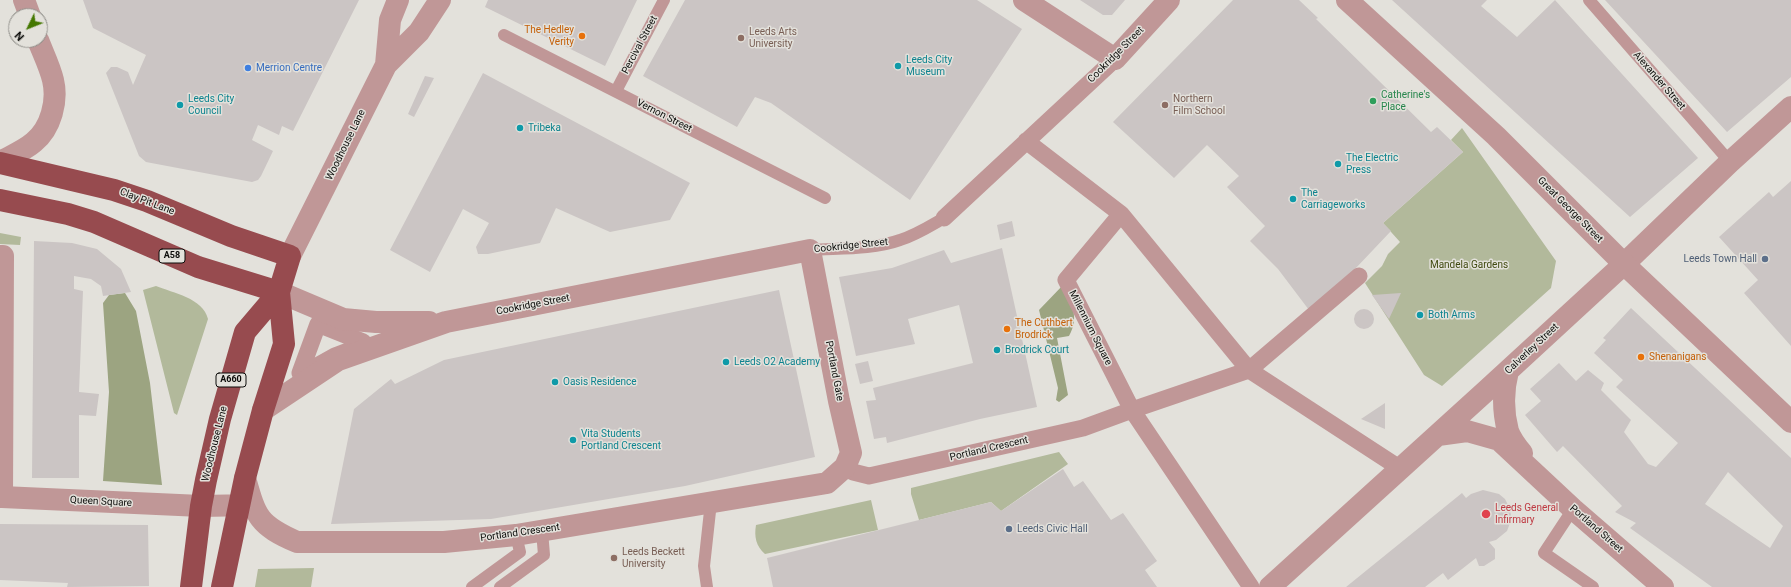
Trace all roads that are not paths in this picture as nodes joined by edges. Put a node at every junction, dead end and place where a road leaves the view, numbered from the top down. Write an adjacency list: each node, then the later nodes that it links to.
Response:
1 (398, 0): 11 (street, Woodhouse Lane)
2 (440, 0): 11 (street, Woodhouse Lane)
3 (664, 0): 12 (lane, Percival Street)
4 (1024, 0): 10 (street)
5 (1169, 0): 10 (street, Cookridge Street)
6 (1347, 0): 24 (street, Great George Street)
7 (1589, 0): 15 (lane, Alexander Street)
8 (504, 35): 12 (lane, Vernon Street)
9 (41, 48): 16 (street)
10 (1115, 59): 14 (street, Cookridge Street)
11 (386, 65): 23 (street, Woodhouse Lane)
12 (616, 91): 17 (lane, Vernon Street)
13 (1791, 107): 15 (street, Calverley Street)
14 (1026, 142): 19 (street); 20 (street, Cookridge Street)
15 (1730, 162): 24 (street, Calverley Street)
16 (0, 163): 23 (highway, Clay Pit Lane)
17 (825, 198)
18 (0, 200): 26 (highway, A58)
19 (1121, 214): 28 (street); 31 (street, Millennium Square)
20 (944, 218): 21 (lane, Cookridge Street)
21 (810, 250): 27 (street, Cookridge Street); 34 (street, Portland Gate)
22 (0, 256): 37 (street, Queen Square)
23 (290, 256): 26 (highway, Woodhouse Lane / A660)
24 (1624, 264): 29 (street, Calverley Street); 32 (street, Great George Street)
25 (1359, 276): 28 (street)
26 (279, 292): 27 (street, Cookridge Street); 30 (highway, Woodhouse Lane / A660); 40 (highway, Woodhouse Lane / A660)
27 (446, 322): 30 (street, Cookridge Street)
28 (1249, 370): 31 (street); 35 (street)
29 (1508, 371): 33 (street, Calverley Street); 36 (street, Portland Street)
30 (263, 410): 39 (highway, Woodhouse Lane / A660)
31 (1132, 410): 34 (street, Portland Crescent); 49 (street, Millennium Square)
32 (1791, 422)
33 (1438, 435): 35 (street, Calverley Street); 36 (street, Portland Street)
34 (845, 467): 38 (street, Portland Crescent)
35 (1401, 469): 50 (street, Calverley Street)
36 (1531, 470): 41 (street, Portland Street)
37 (1, 497): 40 (street, Queen Square)
38 (711, 502): 42 (street, Portland Crescent); 48 (lane)
39 (246, 505): 40 (street, Queen Square); 43 (street, Portland Crescent); 45 (highway, Woodhouse Lane / A660)
40 (201, 506): 44 (highway, Woodhouse Lane / A660)
41 (1573, 509): 51 (lane); 52 (street, Portland Street)
42 (542, 531): 43 (street, Portland Crescent); 47 (lane)
43 (516, 536): 46 (lane)
44 (191, 587)
45 (222, 587)
46 (472, 587)
47 (500, 587)
48 (707, 587)
49 (1251, 587)
50 (1270, 587)
51 (1593, 587)
52 (1663, 587)

